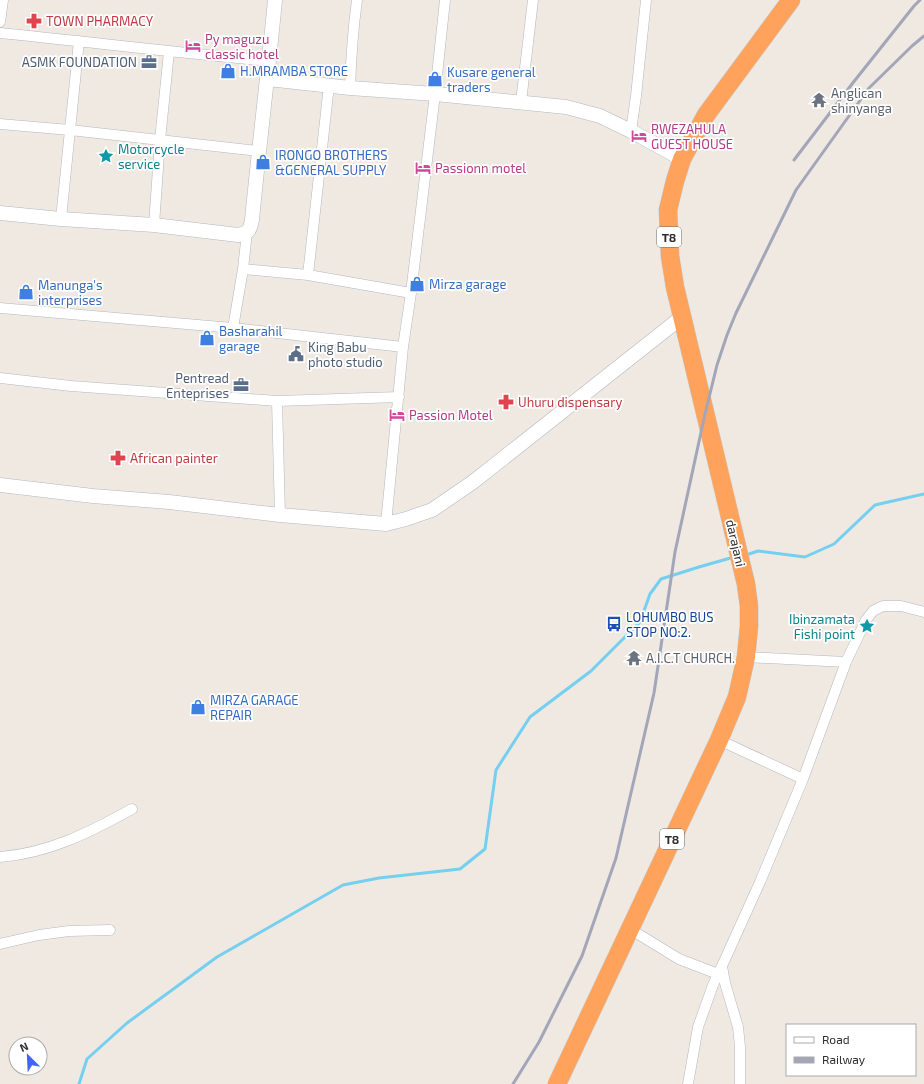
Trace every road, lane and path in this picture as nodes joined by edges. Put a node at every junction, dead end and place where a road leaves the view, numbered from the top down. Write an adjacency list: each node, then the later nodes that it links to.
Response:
1 (3, 0): 8 (street)
2 (275, 0): 12 (street)
3 (357, 0): 15 (street)
4 (445, 0): 16 (street)
5 (533, 0): 17 (street)
6 (646, 0): 20 (street)
7 (791, 0): 23 (highway, T8)
8 (0, 22)
9 (0, 33): 10 (street)
10 (79, 41): 11 (street); 19 (street)
11 (169, 52): 12 (street); 21 (street)
12 (270, 61): 13 (street)
13 (268, 79): 14 (street); 22 (street)
14 (329, 85): 15 (street); 29 (street)
15 (350, 88): 16 (street)
16 (435, 94): 17 (street); 30 (street)
17 (521, 102): 20 (street)
18 (0, 124): 19 (street)
19 (70, 130): 21 (street); 25 (street)
20 (631, 131): 23 (street)
21 (160, 140): 22 (street); 26 (street)
22 (259, 151): 27 (street)
23 (682, 159): 32 (highway, T8)
24 (0, 213): 25 (street)
25 (61, 219): 26 (street)
26 (154, 225): 27 (street)
27 (247, 232): 28 (street)
28 (243, 269): 29 (street); 33 (street)
29 (308, 275): 30 (street)
30 (411, 293): 34 (street)
31 (0, 308): 33 (street)
32 (682, 318): 40 (street); 42 (highway, darajani / T8)
33 (233, 328): 34 (street)
34 (403, 347): 36 (street)
35 (0, 378): 37 (street)
36 (399, 397): 37 (street); 40 (street)
37 (277, 401): 39 (street)
38 (0, 485): 39 (street)
39 (280, 515): 40 (street)
40 (386, 524)
41 (924, 612): 43 (street)
42 (746, 657): 43 (street); 44 (highway, T8)
43 (846, 662): 45 (street)
44 (718, 740): 45 (street); 48 (highway, T8)
45 (803, 779): 51 (street)
46 (132, 809): 47 (street)
47 (0, 856)
48 (630, 929): 51 (street); 52 (highway, T8)
49 (110, 930): 50 (street)
50 (0, 944)
51 (720, 970): 53 (street); 54 (street)
52 (557, 1084)
53 (688, 1084)
54 (740, 1084)

